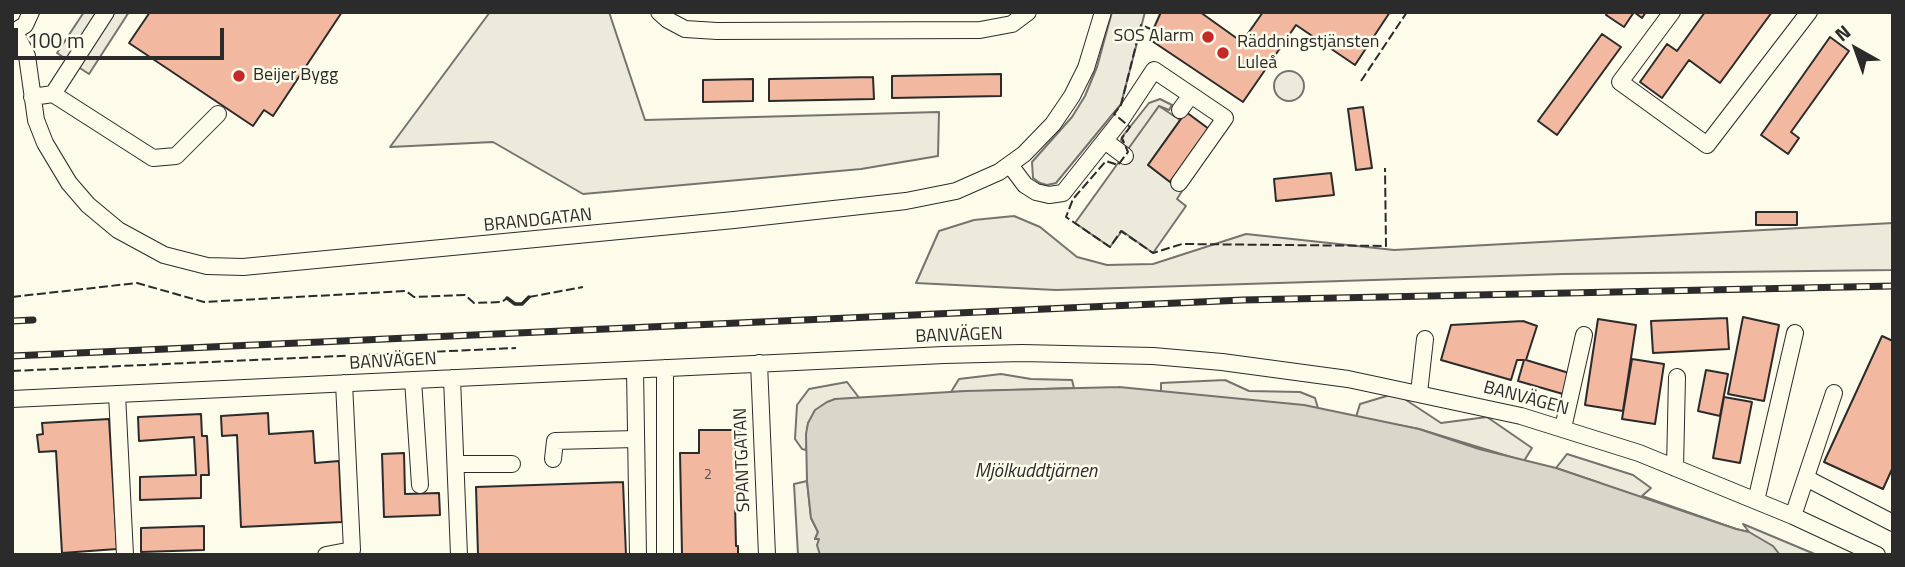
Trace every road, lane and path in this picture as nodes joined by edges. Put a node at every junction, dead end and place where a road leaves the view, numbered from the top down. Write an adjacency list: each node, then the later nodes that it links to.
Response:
1 (31, 12): 8 (street)
2 (106, 12): 9 (street)
3 (659, 12): 4 (street)
4 (1028, 12)
5 (1103, 12): 16 (street, BRANDGATAN)
6 (1672, 12): 7 (street)
7 (1809, 12)
8 (14, 33): 11 (street, BRANDGATAN)
9 (53, 94): 11 (street); 13 (street)
10 (1191, 95): 12 (street); 14 (street); 17 (street)
11 (32, 97): 16 (street, BRANDGATAN)
12 (1180, 110)
13 (218, 114)
14 (1105, 142): 15 (street); 16 (street)
15 (1125, 156)
16 (1010, 165)
17 (1178, 183)
18 (1795, 333): 40 (street)
19 (1584, 335): 32 (street)
20 (1425, 339): 28 (street)
21 (759, 363): 22 (street, BANVÄGEN); 28 (street, BANVÄGEN); 48 (street, SPANTGATAN)
22 (665, 368): 23 (street, BANVÄGEN); 47 (street)
23 (635, 370): 25 (street, BANVÄGEN); 33 (street)
24 (1677, 377): 37 (street)
25 (452, 378): 26 (street, BANVÄGEN); 35 (street)
26 (413, 380): 27 (street, BANVÄGEN); 39 (street)
27 (344, 383): 30 (street, BANVÄGEN); 44 (street)
28 (1419, 393): 32 (street, BANVÄGEN)
29 (1834, 393): 38 (street)
30 (117, 394): 31 (street, BANVÄGEN); 43 (street)
31 (12, 399)
32 (1563, 428): 37 (street, BANVÄGEN)
33 (636, 439): 34 (street); 46 (street)
34 (553, 459)
35 (456, 464): 36 (street); 45 (street)
36 (512, 464)
37 (1675, 468): 40 (street, BANVÄGEN)
38 (1806, 478): 41 (street); 42 (street)
39 (420, 485)
40 (1756, 500): 41 (street, BANVÄGEN)
41 (1793, 516): 49 (street, BANVÄGEN)
42 (1893, 523)
43 (125, 555)
44 (327, 555)
45 (459, 555)
46 (638, 555)
47 (665, 555)
48 (767, 555)
49 (1877, 555)

